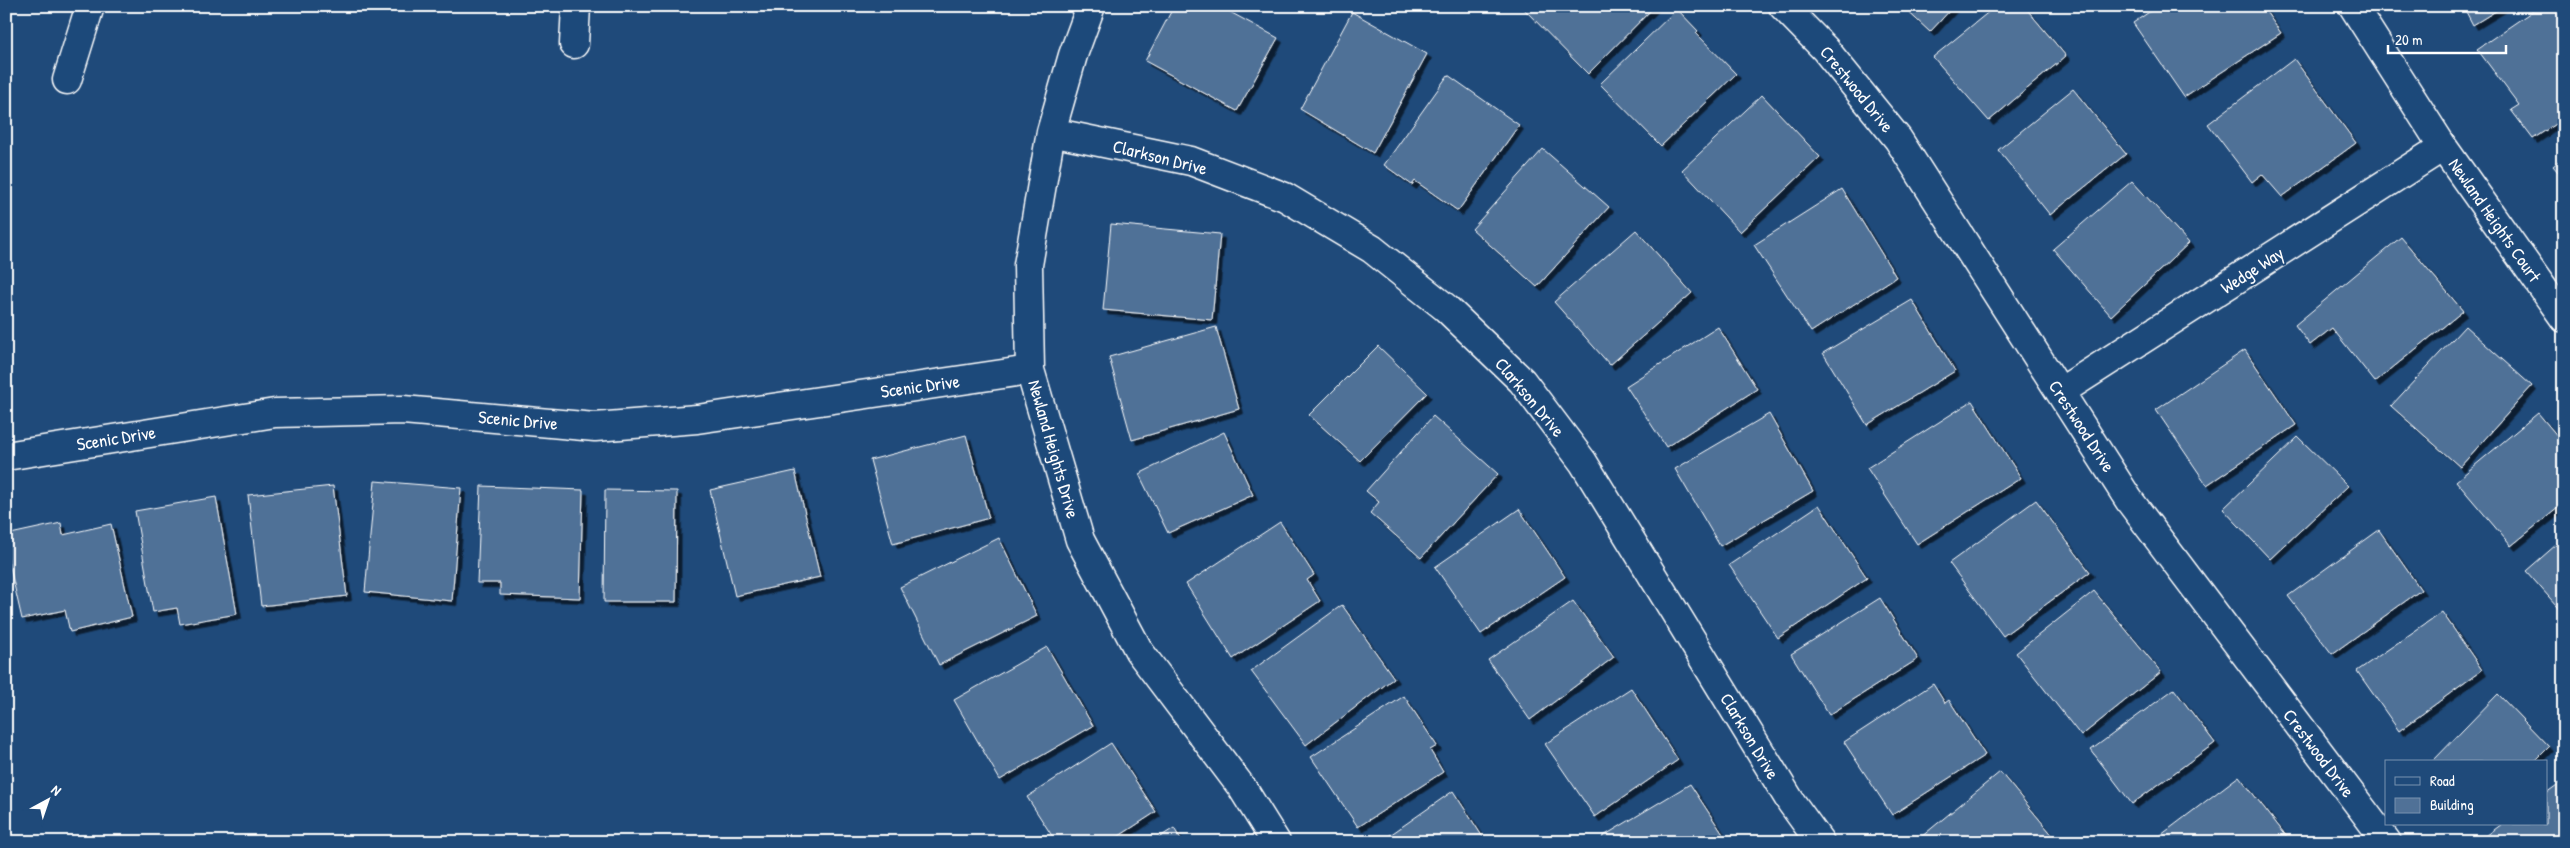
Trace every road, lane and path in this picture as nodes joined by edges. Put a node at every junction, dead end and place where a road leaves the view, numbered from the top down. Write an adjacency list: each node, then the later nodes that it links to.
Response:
1 (90, 6): 7 (street)
2 (576, 6): 6 (street)
3 (1091, 6): 8 (street, Newland Heights Drive)
4 (1783, 6): 12 (street, Crestwood Drive)
5 (2353, 6): 9 (street)
6 (574, 44)
7 (67, 80)
8 (1051, 132): 11 (street, Newland Heights Drive); 15 (street, Clarkson Drive)
9 (2444, 147): 10 (street, Newland Heights Court); 12 (street, Wedge Way)
10 (2564, 318)
11 (1030, 370): 13 (street, Scenic Drive); 14 (street, Newland Heights Drive)
12 (2060, 392): 16 (street, Crestwood Drive)
13 (6, 456)
14 (1276, 842)
15 (1820, 842)
16 (2387, 842)

